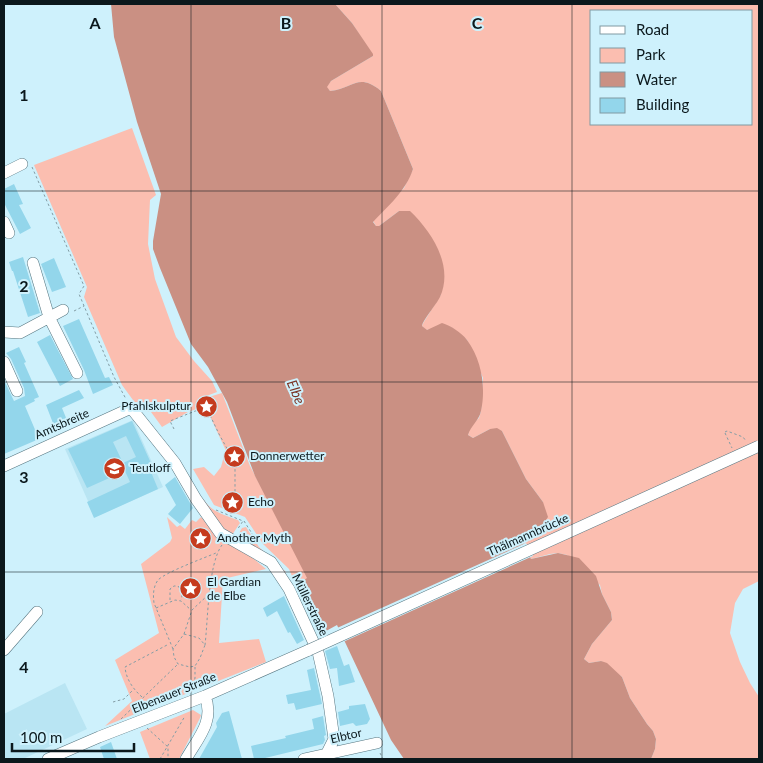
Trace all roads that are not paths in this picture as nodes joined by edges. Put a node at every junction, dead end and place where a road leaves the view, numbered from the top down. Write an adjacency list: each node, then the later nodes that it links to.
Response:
1 (22, 164): 2 (street)
2 (4, 173)
3 (4, 222): 4 (street)
4 (9, 233)
5 (33, 263): 7 (street)
6 (63, 310): 7 (street)
7 (49, 317): 8 (street); 10 (street)
8 (4, 332)
9 (4, 362): 11 (street)
10 (77, 373)
11 (17, 391)
12 (131, 408): 14 (street, Amtsbreite); 20 (street, Müllerstraße)
13 (759, 446): 17 (street, Thälmannbrücke, bridge)
14 (4, 466)
15 (37, 612): 16 (street)
16 (4, 650)
17 (308, 650): 18 (street, Elbenauer Straße)
18 (205, 696): 21 (street, Elbenauer Straße); 22 (street)
19 (376, 743): 20 (street, Elbtor)
20 (325, 757): 23 (street, Elbtor)
21 (48, 759)
22 (186, 759)
23 (304, 759)

